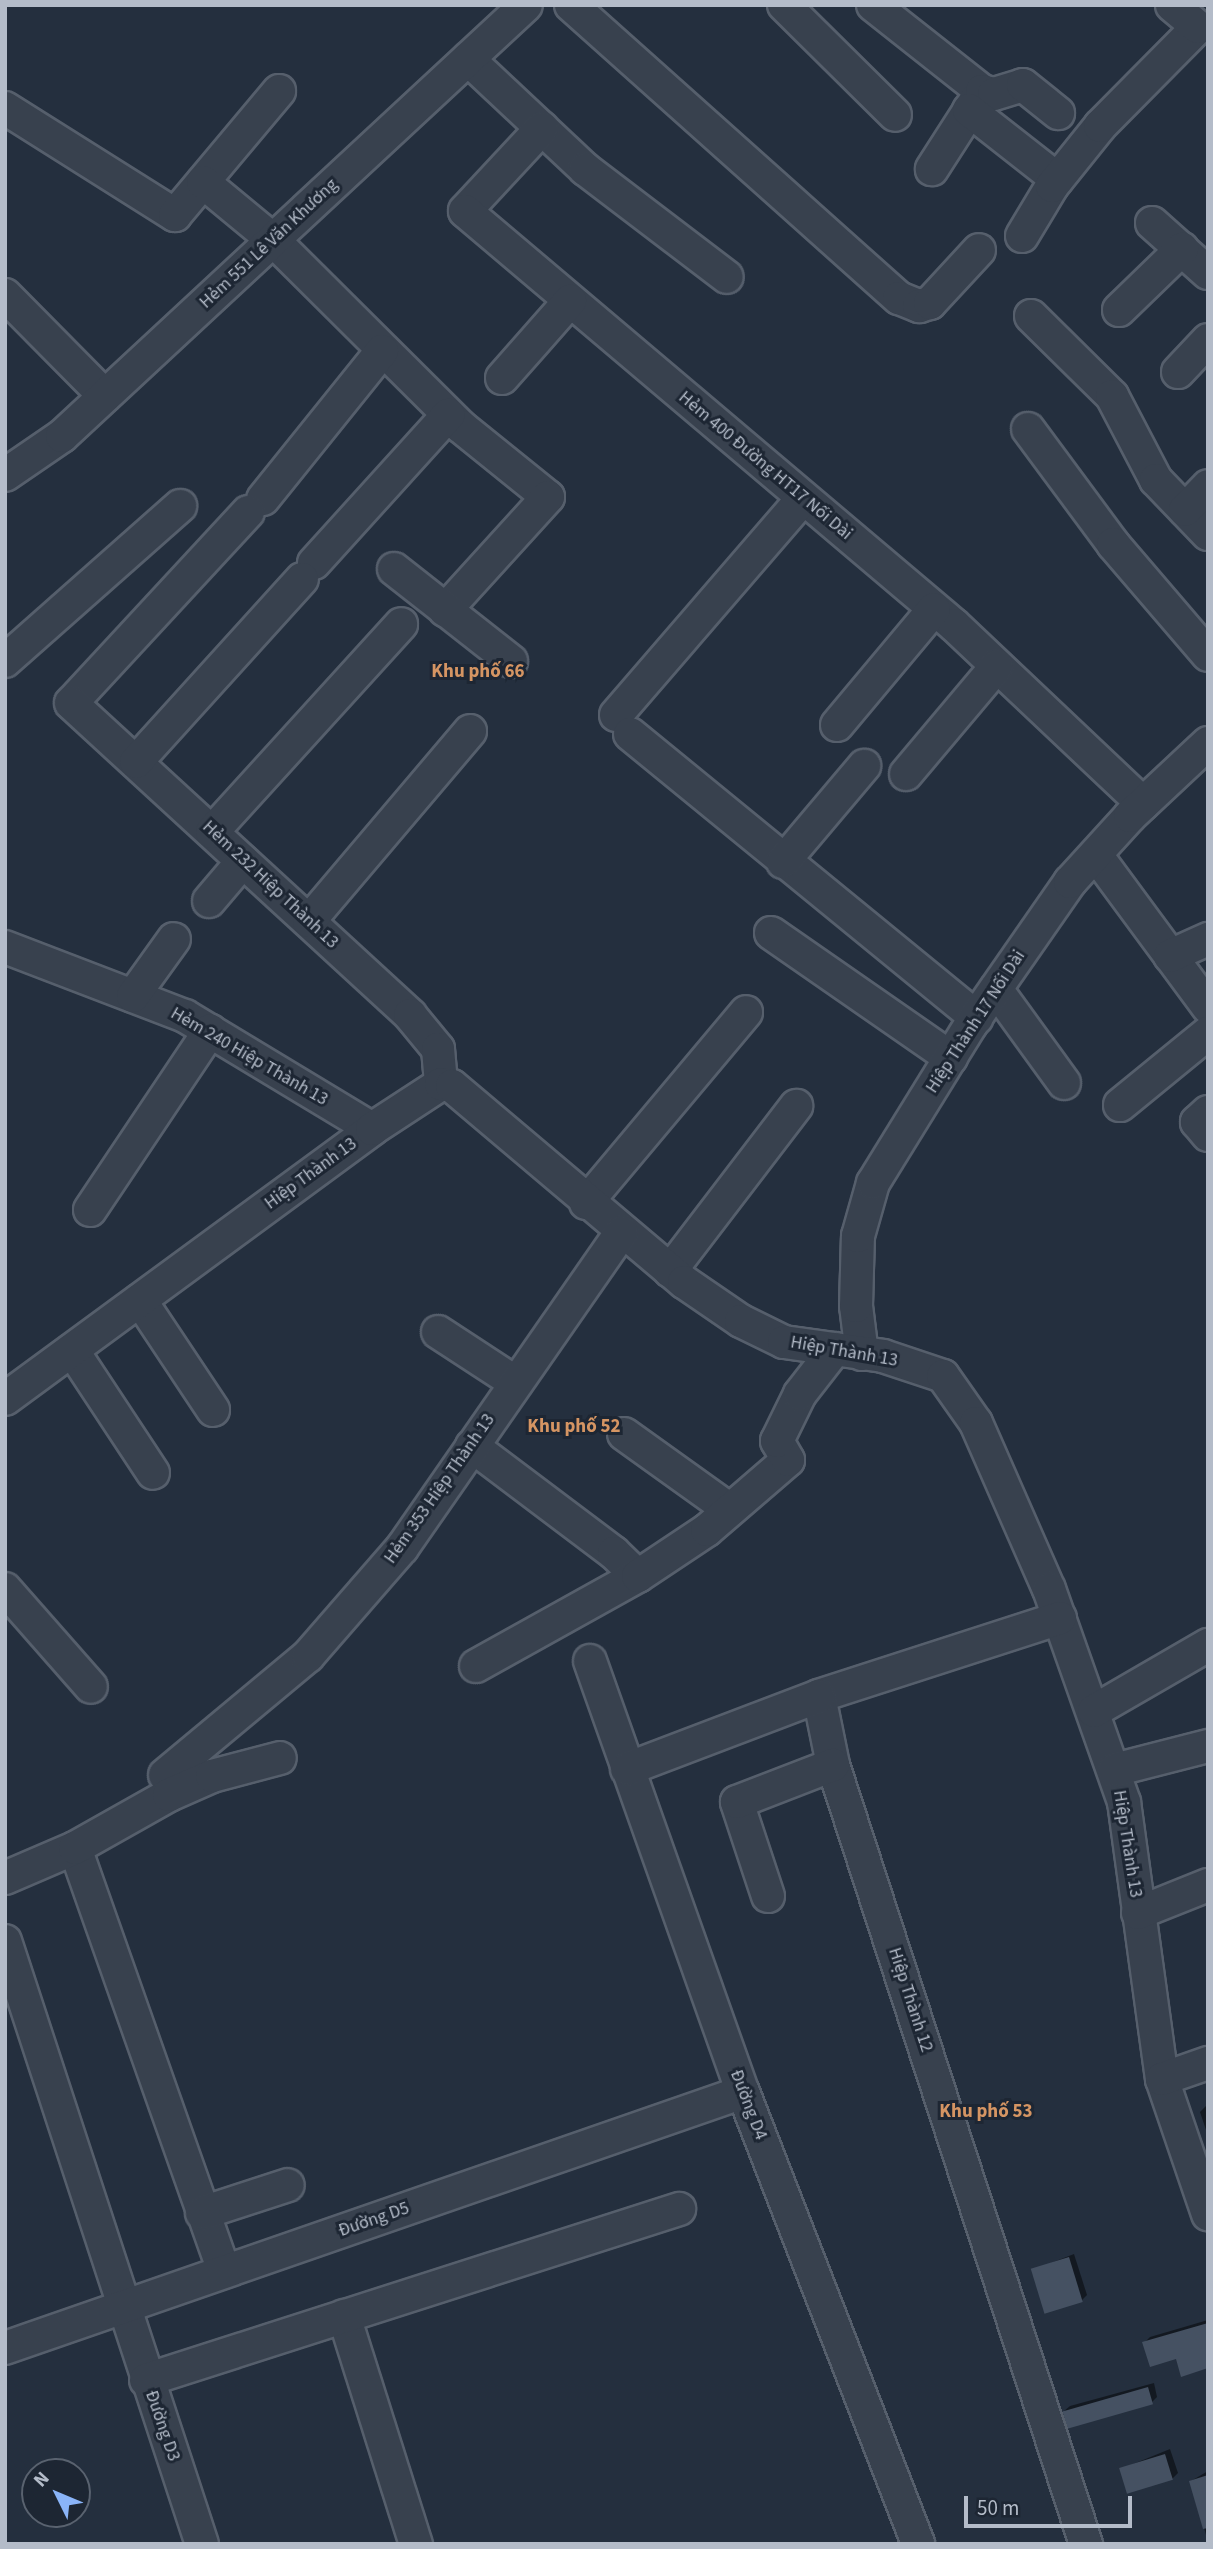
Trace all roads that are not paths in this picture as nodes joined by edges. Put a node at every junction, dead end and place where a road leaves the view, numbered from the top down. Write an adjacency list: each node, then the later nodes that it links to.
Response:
1 (526, 5): 7 (street, Hẻm 551 Lê Văn Khương)
2 (571, 5): 21 (street)
3 (784, 5): 12 (street)
4 (873, 5): 9 (street)
5 (1172, 5): 6 (street)
6 (1203, 22): 15 (street)
7 (468, 59): 13 (street); 19 (street, Hẻm 551 Lê Văn Khương)
8 (279, 91): 16 (street)
9 (975, 101): 11 (street); 14 (street); 15 (street)
10 (5, 108): 16 (street)
11 (1058, 113)
12 (895, 115)
13 (542, 128): 23 (street); 25 (street, Hẻm 400 Đường HT17 Nối Dài)
14 (932, 169)
15 (1057, 179): 18 (street)
16 (203, 182): 19 (street)
17 (1152, 223): 20 (street)
18 (1022, 236)
19 (273, 240): 29 (street); 32 (street, Hẻm 551 Lê Văn Khương)
20 (1182, 249): 22 (street); 26 (street)
21 (979, 250)
22 (1208, 274)
23 (727, 277)
24 (5, 295): 32 (street)
25 (570, 301): 31 (street); 37 (street, Hẻm 400 Đường HT17 Nối Dài)
26 (1119, 310)
27 (1031, 316): 39 (street)
28 (1208, 340): 30 (street)
29 (382, 351): 33 (street); 52 (street, Hẻm 232 Hiệp Thành 13)
30 (1178, 372)
31 (502, 378)
32 (105, 396): 35 (street, Hẻm 551 Lê Văn Khương)
33 (448, 415): 43 (street); 52 (street)
34 (1028, 429): 45 (street)
35 (5, 474)
36 (1208, 486): 39 (street)
37 (803, 498): 42 (street, Hẻm 400 Đường HT17 Nối Dài); 59 (street)
38 (180, 506): 46 (street)
39 (1185, 510): 40 (street)
40 (1208, 534)
41 (394, 569): 43 (street)
42 (934, 609): 48 (street, Hẻm 400 Đường HT17 Nối Dài); 49 (street)
43 (445, 610): 47 (street)
44 (401, 624): 56 (street)
45 (1208, 655)
46 (5, 661)
47 (511, 661)
48 (998, 666): 54 (street); 55 (street, Hẻm 400 Đường HT17 Nối Dài)
49 (837, 725)
50 (470, 731): 61 (street)
51 (1208, 743): 55 (street, Hiệp Thành 17 Nối Dài)
52 (136, 762): 56 (street, Hẻm 232 Hiệp Thành 13)
53 (864, 766): 59 (street)
54 (906, 774)
55 (1143, 804): 57 (street, Hiệp Thành 17 Nối Dài)
56 (212, 832): 58 (street, Hẻm 232 Hiệp Thành 13)
57 (1096, 855): 66 (street); 67 (street, Hiệp Thành 17 Nối Dài)
58 (243, 860): 60 (street); 61 (street, Hẻm 232 Hiệp Thành 13)
59 (783, 862): 71 (street)
60 (209, 901)
61 (309, 921): 76 (street, Hẻm 232 Hiệp Thành 13)
62 (771, 933): 74 (street)
63 (174, 939): 68 (street)
64 (1208, 939): 66 (street)
65 (5, 947): 68 (street, Hẻm 240 Hiệp Thành 13)
66 (1170, 956): 69 (street)
67 (996, 989): 71 (street, Hiệp Thành 17 Nối Dài); 75 (street)
68 (133, 996): 72 (street, Hẻm 240 Hiệp Thành 13)
69 (1208, 1007)
70 (746, 1012): 82 (street)
71 (977, 1018): 74 (street, Hiệp Thành 17 Nối Dài)
72 (210, 1031): 80 (street, Hẻm 240 Hiệp Thành 13); 83 (street)
73 (1208, 1034): 77 (street)
74 (951, 1058): 89 (street, Hiệp Thành 17 Nối Dài)
75 (1064, 1083)
76 (441, 1084): 80 (street, Hiệp Thành 13); 82 (street, Hiệp Thành 13)
77 (1120, 1105)
78 (796, 1106): 85 (street)
79 (1208, 1112): 81 (street)
80 (372, 1129): 86 (street, Hiệp Thành 13)
81 (1208, 1135)
82 (586, 1203): 84 (street, Hiệp Thành 13)
83 (90, 1210)
84 (622, 1232): 85 (street, Hiệp Thành 13); 90 (street, Hẻm 353 Hiệp Thành 13)
85 (670, 1271): 89 (street, Hiệp Thành 13)
86 (140, 1300): 88 (street, Hiệp Thành 13); 92 (street)
87 (438, 1332): 90 (street)
88 (72, 1350): 91 (street, Hiệp Thành 13); 95 (street)
89 (848, 1351): 96 (street); 99 (street, Hiệp Thành 13)
90 (516, 1383): 94 (street, Hẻm 353 Hiệp Thành 13)
91 (5, 1399)
92 (213, 1410)
93 (624, 1434): 96 (street)
94 (472, 1446): 97 (street); 111 (street, Hẻm 353 Hiệp Thành 13)
95 (153, 1473)
96 (730, 1510): 97 (street)
97 (638, 1576): 102 (street)
98 (5, 1589): 103 (street)
99 (1060, 1618): 104 (street); 105 (street, Hiệp Thành 13)
100 (1208, 1646): 105 (street)
101 (590, 1661): 109 (street, Đường D4)
102 (476, 1666)
103 (92, 1687)
104 (818, 1696): 108 (street, Hiệp Thành 12); 109 (street)
105 (1094, 1711): 110 (street, Hiệp Thành 13)
106 (1208, 1746): 110 (street)
107 (280, 1758): 112 (street)
108 (833, 1765): 115 (street); 133 (street, Hiệp Thành 12)
109 (627, 1769): 120 (street, Đường D4)
110 (1114, 1770): 116 (street, Hiệp Thành 13)
111 (165, 1775)
112 (75, 1848): 113 (street); 123 (street)
113 (5, 1878)
114 (1208, 1885): 116 (street)
115 (768, 1896)
116 (1138, 1913): 119 (street, Hiệp Thành 13)
117 (5, 1941): 126 (street, Đường D3)
118 (1208, 2063): 119 (street)
119 (1162, 2080): 124 (street, Hiệp Thành 13)
120 (743, 2092): 125 (street, Đường D5); 132 (street, Đường D4)
121 (288, 2185): 123 (street)
122 (679, 2209): 127 (street)
123 (202, 2213): 125 (street)
124 (1208, 2214)
125 (224, 2272): 126 (street, Đường D5)
126 (122, 2308): 128 (street, Đường D5); 129 (street, Đường D3)
127 (344, 2316): 129 (street); 131 (street)
128 (5, 2348)
129 (146, 2380): 130 (street, Đường D3)
130 (202, 2544)
131 (416, 2544)
132 (918, 2544)
133 (1086, 2544)

